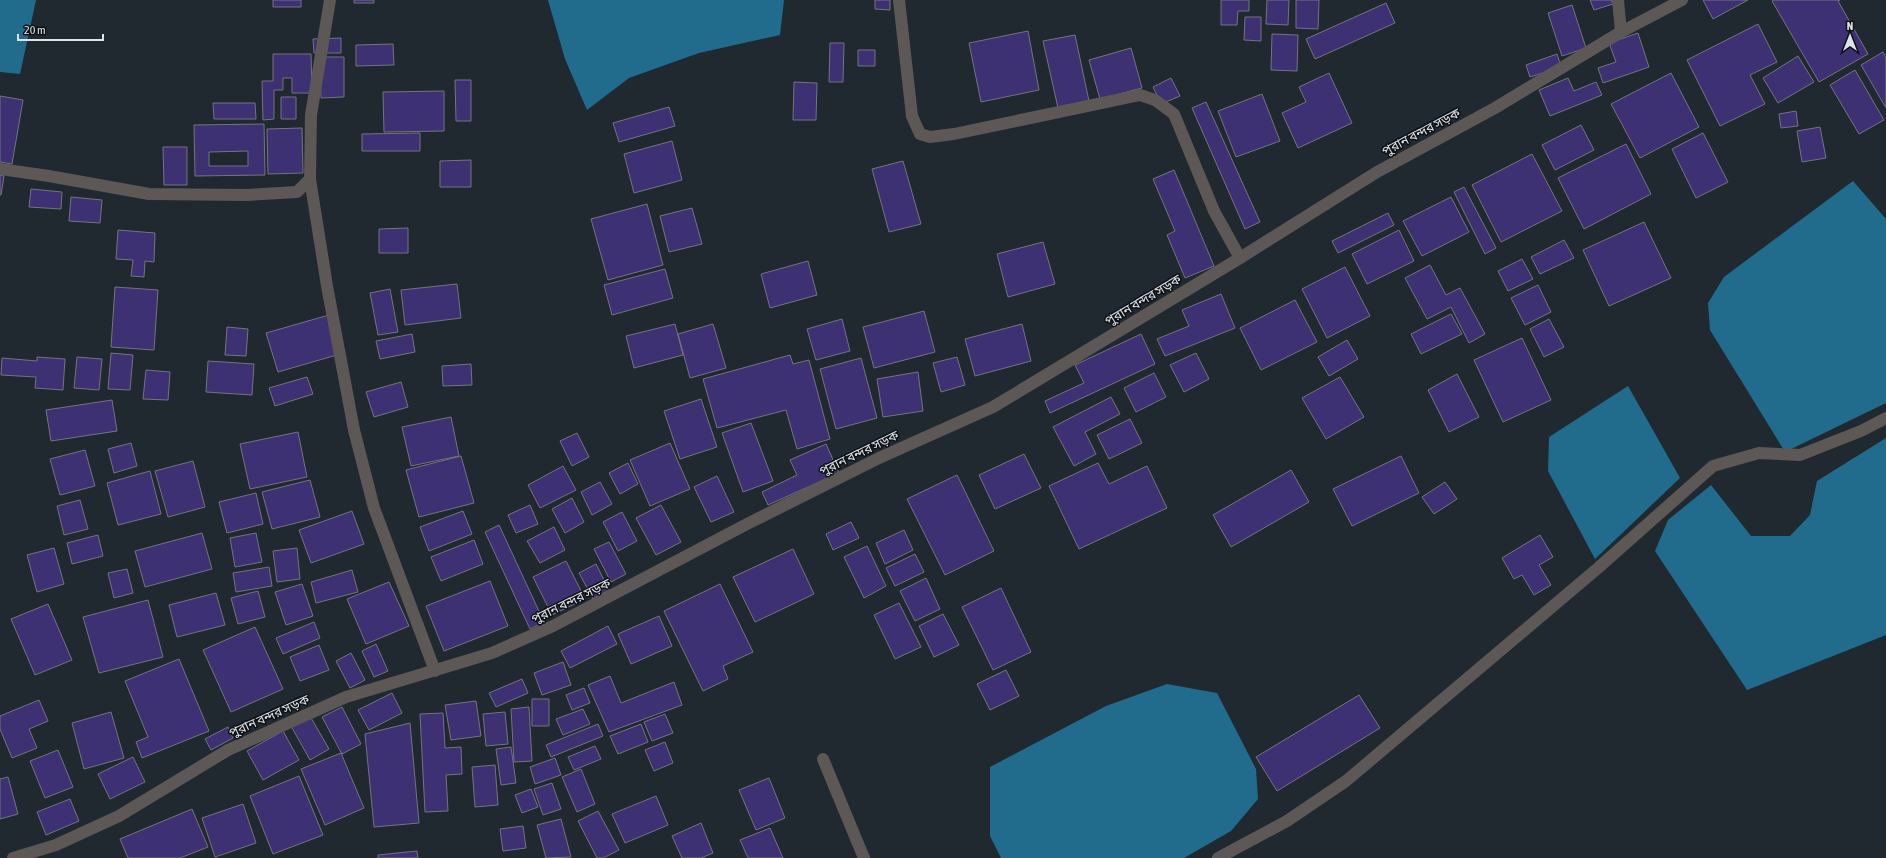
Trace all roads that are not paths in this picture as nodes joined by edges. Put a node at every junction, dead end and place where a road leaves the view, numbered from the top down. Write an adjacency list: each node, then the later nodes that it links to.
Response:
1 (330, 0): 7 (street)
2 (899, 0): 8 (street)
3 (1618, 0): 5 (street)
4 (1682, 0): 5 (street, পুরান বন্দর সড়ক)
5 (1620, 32): 8 (street, পুরান বন্দর সড়ক)
6 (0, 170): 7 (street)
7 (310, 179): 10 (street)
8 (1240, 258): 10 (street, পুরান বন্দর সড়ক)
9 (1886, 418): 14 (street)
10 (435, 671): 12 (street, পুরান বন্দর সড়ক)
11 (823, 759): 13 (street)
12 (13, 858)
13 (864, 858)
14 (1218, 858)

